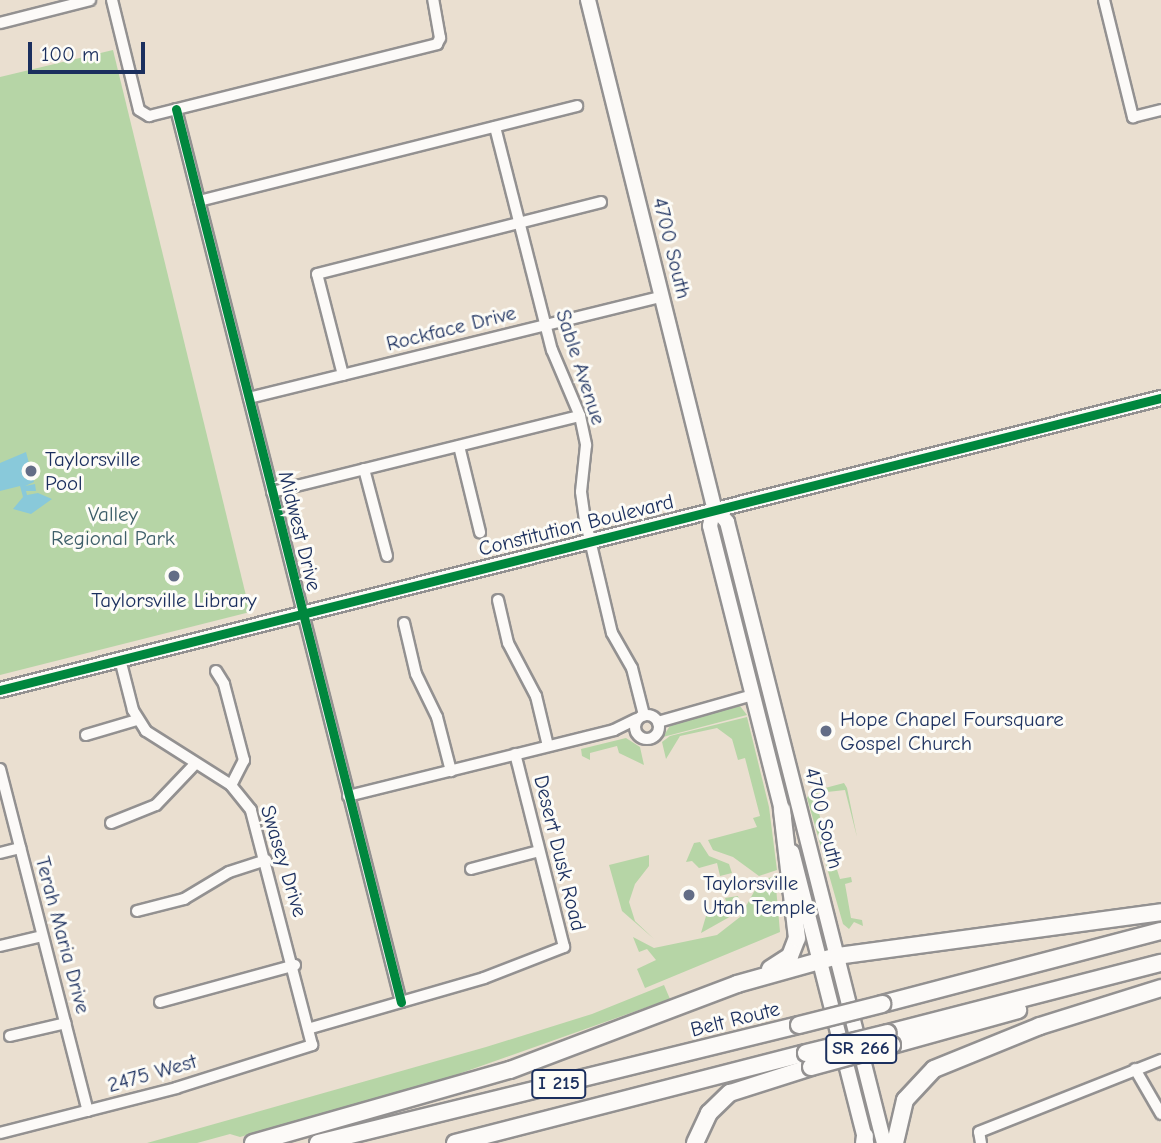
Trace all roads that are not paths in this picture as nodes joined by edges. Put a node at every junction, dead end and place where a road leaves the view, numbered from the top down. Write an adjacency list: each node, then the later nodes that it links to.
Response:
1 (90, 0): 6 (street)
2 (111, 0): 8 (street)
3 (433, 0): 8 (street)
4 (588, 0): 14 (main road, 4700 South)
5 (1104, 0): 9 (street)
6 (0, 23)
7 (577, 106): 10 (street)
8 (176, 109): 11 (street, Midwest Drive)
9 (1161, 110)
10 (495, 127): 11 (street); 13 (street, Sable Avenue)
11 (200, 201): 17 (street, Midwest Drive)
12 (601, 202): 13 (street)
13 (520, 222): 15 (street, Sable Avenue); 16 (street)
14 (663, 296): 15 (street, Rockface Drive); 23 (main road, 4700 South)
15 (545, 326): 16 (street, Rockface Drive); 19 (street, Sable Avenue)
16 (343, 375): 17 (street, Rockface Drive)
17 (249, 398): 22 (street, Midwest Drive)
18 (1161, 398): 23 (main road, Constitution Boulevard)
19 (580, 416): 20 (street); 25 (street, Sable Avenue)
20 (459, 446): 21 (street); 24 (street)
21 (364, 470): 22 (street); 26 (street)
22 (272, 492): 28 (street, Midwest Drive)
23 (714, 508): 25 (main road, Constitution Boulevard); 33 (main road, 4700 South); 59 (main road, 4700 South)
24 (480, 532)
25 (590, 539): 28 (main road, Constitution Boulevard); 34 (street, Sable Avenue)
26 (387, 556)
27 (498, 600): 40 (street)
28 (302, 613): 30 (main road, Constitution Boulevard); 46 (street, Midwest Drive)
29 (404, 624): 44 (street)
30 (120, 659): 32 (main road, Constitution Boulevard); 35 (street, Swasey Drive)
31 (216, 671): 45 (street)
32 (0, 690)
33 (753, 695): 36 (street); 47 (main road, 4700 South)
34 (640, 717): 36 (street); 37 (street); 39 (street, Sable Avenue)
35 (138, 720): 38 (street); 42 (street, Swasey Drive)
36 (658, 722): 39 (street)
37 (614, 730): 39 (street); 40 (street)
38 (86, 734)
39 (637, 736)
40 (548, 746): 41 (street)
41 (516, 754): 44 (street); 50 (street, Desert Dusk Road)
42 (195, 764): 45 (street, Swasey Drive); 48 (street)
43 (0, 769): 49 (street, Terah Maria Drive)
44 (451, 771): 46 (street)
45 (231, 785): 52 (street, Swasey Drive)
46 (348, 796): 66 (street, Midwest Drive)
47 (782, 810): 60 (main road, 4700 South); 63 (highway)
48 (111, 822)
49 (20, 848): 51 (street); 57 (street, Terah Maria Drive)
50 (539, 851): 53 (street); 66 (street, Desert Dusk Road)
51 (0, 853)
52 (266, 860): 54 (street); 62 (street, Swasey Drive)
53 (471, 869)
54 (137, 911)
55 (1161, 912): 59 (highway)
56 (1161, 931): 79 (highway, Belt Route / I 215, bridge)
57 (42, 936): 58 (street); 67 (street, Terah Maria Drive)
58 (0, 946)
59 (837, 956): 60 (highway); 82 (main road, 4700 South / SR 266)
60 (820, 960): 63 (highway); 77 (main road, 4700 South / SR 266)
61 (1161, 963): 71 (highway, I 215, bridge)
62 (295, 964): 65 (street); 68 (street, Swasey Drive)
63 (737, 984): 78 (highway)
64 (1161, 988): 83 (highway)
65 (160, 1002)
66 (401, 1002): 68 (street, Desert Dusk Road)
67 (66, 1023): 69 (street); 74 (street, Terah Maria Drive)
68 (311, 1028): 70 (street, Swasey Drive)
69 (10, 1036)
70 (312, 1045): 74 (street, 2475 West)
71 (808, 1060): 80 (highway, I 215); 81 (highway)
72 (1161, 1060): 73 (street)
73 (1135, 1069): 75 (street); 84 (street)
74 (88, 1111): 76 (street, 2475 West)
75 (1161, 1114)
76 (0, 1133)
77 (865, 1141)
78 (253, 1143)
79 (318, 1143)
80 (455, 1143)
81 (695, 1143)
82 (884, 1143)
83 (895, 1143)
84 (981, 1143)

